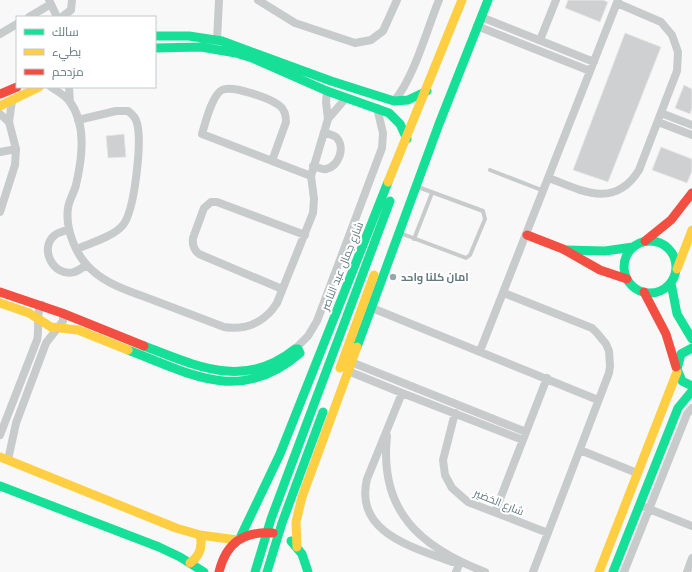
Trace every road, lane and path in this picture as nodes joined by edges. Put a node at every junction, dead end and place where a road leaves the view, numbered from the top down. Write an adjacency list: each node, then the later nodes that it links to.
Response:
1 (72, 0): 13 (street)
2 (219, 0): 18 (street)
3 (258, 0): 4 (street)
4 (397, 0)
5 (439, 0): 35 (street)
6 (462, 0): 30 (main road, شارع جمال عبد الناصر)
7 (488, 0): 14 (main road)
8 (556, 0): 19 (street)
9 (618, 1): 22 (street); 39 (street)
10 (50, 2): 11 (street); 12 (street)
11 (30, 16)
12 (57, 16)
13 (64, 16)
14 (479, 21): 19 (street); 23 (street); 57 (main road)
15 (16, 25): 16 (street)
16 (0, 34)
17 (156, 36): 18 (main road)
18 (217, 40): 21 (main road)
19 (540, 40): 22 (street)
20 (156, 48): 21 (main road)
21 (237, 49): 24 (main road); 29 (main road)
22 (594, 62): 23 (street)
23 (590, 71): 56 (street)
24 (331, 81): 29 (main road); 33 (main road)
25 (16, 87): 31 (main road)
26 (52, 88): 36 (street)
27 (69, 88): 36 (street)
28 (26, 90): 34 (main road)
29 (327, 91): 32 (main road); 41 (street)
30 (427, 91): 35 (main road); 48 (main road, شارع جمال عبد الناصر)
31 (0, 94)
32 (346, 98): 38 (main road); 41 (street)
33 (380, 98): 35 (main road); 38 (main road)
34 (12, 101): 37 (main road); 43 (street)
35 (394, 101)
36 (70, 102): 42 (street)
37 (0, 106)
38 (377, 108): 48 (main road); 88 (street)
39 (661, 113): 44 (street); 45 (street)
40 (0, 114): 43 (street)
41 (328, 119): 46 (street)
42 (78, 120): 62 (street); 70 (street)
43 (9, 122): 49 (street)
44 (658, 122): 47 (street); 56 (street)
45 (692, 125)
46 (324, 132): 52 (street); 52 (street)
47 (692, 135)
48 (407, 140): 53 (main road, شارع جمال عبد الناصر)
49 (16, 149): 50 (street); 61 (street)
50 (0, 152)
51 (272, 161): 51 (street); 55 (street)
52 (313, 166): 55 (street)
53 (395, 168): 107 (main road, شارع جمال عبد الناصر); 123 (main road)
54 (490, 170): 58 (lane)
55 (311, 176): 65 (street)
56 (549, 178): 58 (street)
57 (416, 187): 60 (lane); 64 (main road)
58 (544, 191): 66 (street)
59 (692, 192): 68 (main road)
60 (432, 193): 67 (lane); 67 (lane)
61 (0, 212)
62 (69, 229): 70 (street); 72 (street)
63 (692, 230): 73 (main road)
64 (398, 232): 67 (lane); 82 (main road); 124 (main road)
65 (304, 235): 76 (street); 76 (street)
66 (527, 235): 71 (main road); 79 (street)
67 (414, 239)
68 (645, 241): 69 (main road); 73 (main road)
69 (633, 247): 71 (main road); 74 (main road)
70 (76, 249): 72 (street)
71 (563, 249): 74 (main road)
72 (87, 265): 76 (street)
73 (676, 272): 75 (main road)
74 (627, 279): 78 (main road)
75 (671, 283): 78 (main road); 86 (main road)
76 (282, 289)
77 (0, 292): 81 (main road)
78 (644, 292): 91 (main road)
79 (504, 293): 89 (street); 96 (street)
80 (0, 303): 84 (main road)
81 (42, 306): 83 (main road); 84 (street)
82 (372, 308): 89 (street); 90 (main road)
83 (63, 312): 85 (street); 88 (main road)
84 (38, 318): 85 (main road); 101 (street)
85 (58, 328): 88 (main road); 104 (street)
86 (692, 338)
87 (692, 348): 91 (main road)
88 (295, 349)
89 (480, 351): 92 (street)
90 (350, 366): 95 (street); 100 (street); 110 (main road)
91 (677, 370): 93 (main road); 105 (main road)
92 (547, 378): 96 (street); 100 (street)
93 (692, 386)
94 (692, 391): 108 (main road)
95 (402, 393): 98 (street); 99 (street)
96 (598, 400): 103 (street)
97 (692, 408): 109 (street)
98 (455, 413): 102 (street); 111 (street, شارع الخضير)
99 (389, 424): 118 (street); 118 (street)
100 (526, 432): 102 (street)
101 (0, 435)
102 (523, 440): 111 (street)
103 (580, 450): 105 (street); 113 (street)
104 (4, 458): 114 (main road)
105 (637, 473): 129 (main road)
106 (0, 486): 119 (main road)
107 (260, 500): 110 (main road); 115 (main road, شارع جمال عبد الناصر)
108 (639, 505): 109 (street); 130 (main road)
109 (648, 509): 112 (street); 131 (street)
110 (298, 512): 116 (main road)
111 (495, 512): 113 (street, شارع الخضير)
112 (692, 526)
113 (548, 533): 128 (street)
114 (200, 535): 115 (main road); 119 (main road)
115 (238, 539): 116 (main road); 122 (main road, شارع جمال عبد الناصر)
116 (297, 547): 120 (main road)
117 (692, 558): 132 (street)
118 (460, 562): 126 (street); 127 (street)
119 (190, 563): 121 (main road)
120 (307, 568): 125 (main road)
121 (204, 572)
122 (219, 572)
123 (256, 572)
124 (267, 572)
125 (312, 572)
126 (456, 572)
127 (485, 572)
128 (533, 572)
129 (599, 572)
130 (613, 572)
131 (624, 572)
132 (687, 572)

